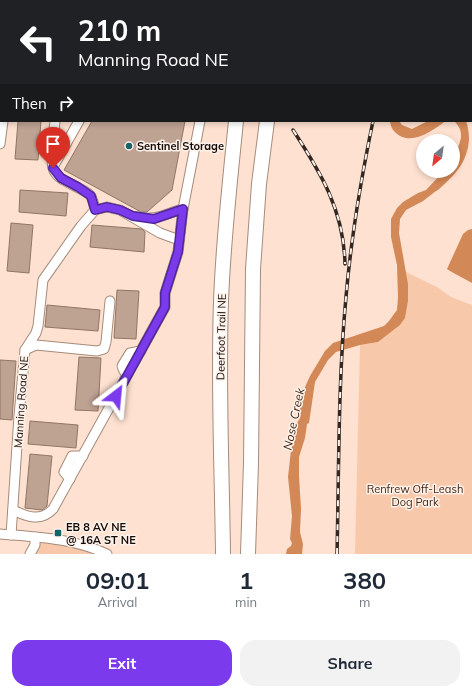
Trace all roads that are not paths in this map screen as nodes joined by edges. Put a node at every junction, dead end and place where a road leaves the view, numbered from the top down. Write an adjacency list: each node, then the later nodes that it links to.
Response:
1 (3, 122): 7 (street)
2 (55, 122): 8 (street)
3 (78, 122): 8 (street)
4 (200, 122): 9 (street)
5 (236, 122): 21 (highway, Deerfoot Trail NE)
6 (267, 122): 22 (highway)
7 (0, 144)
8 (53, 168): 10 (street)
9 (183, 209): 11 (street); 12 (street)
10 (95, 210): 11 (street); 14 (street, Manning Road NE)
11 (133, 216): 12 (street)
12 (179, 240): 15 (street)
13 (110, 301): 14 (street)
14 (25, 350): 15 (street, Manning Road NE)
15 (13, 510): 17 (street, Manning Road NE)
16 (0, 534): 17 (street)
17 (11, 535): 18 (street)
18 (35, 537): 19 (street); 20 (street)
19 (30, 554)
20 (107, 554)
21 (223, 554)
22 (248, 554)

